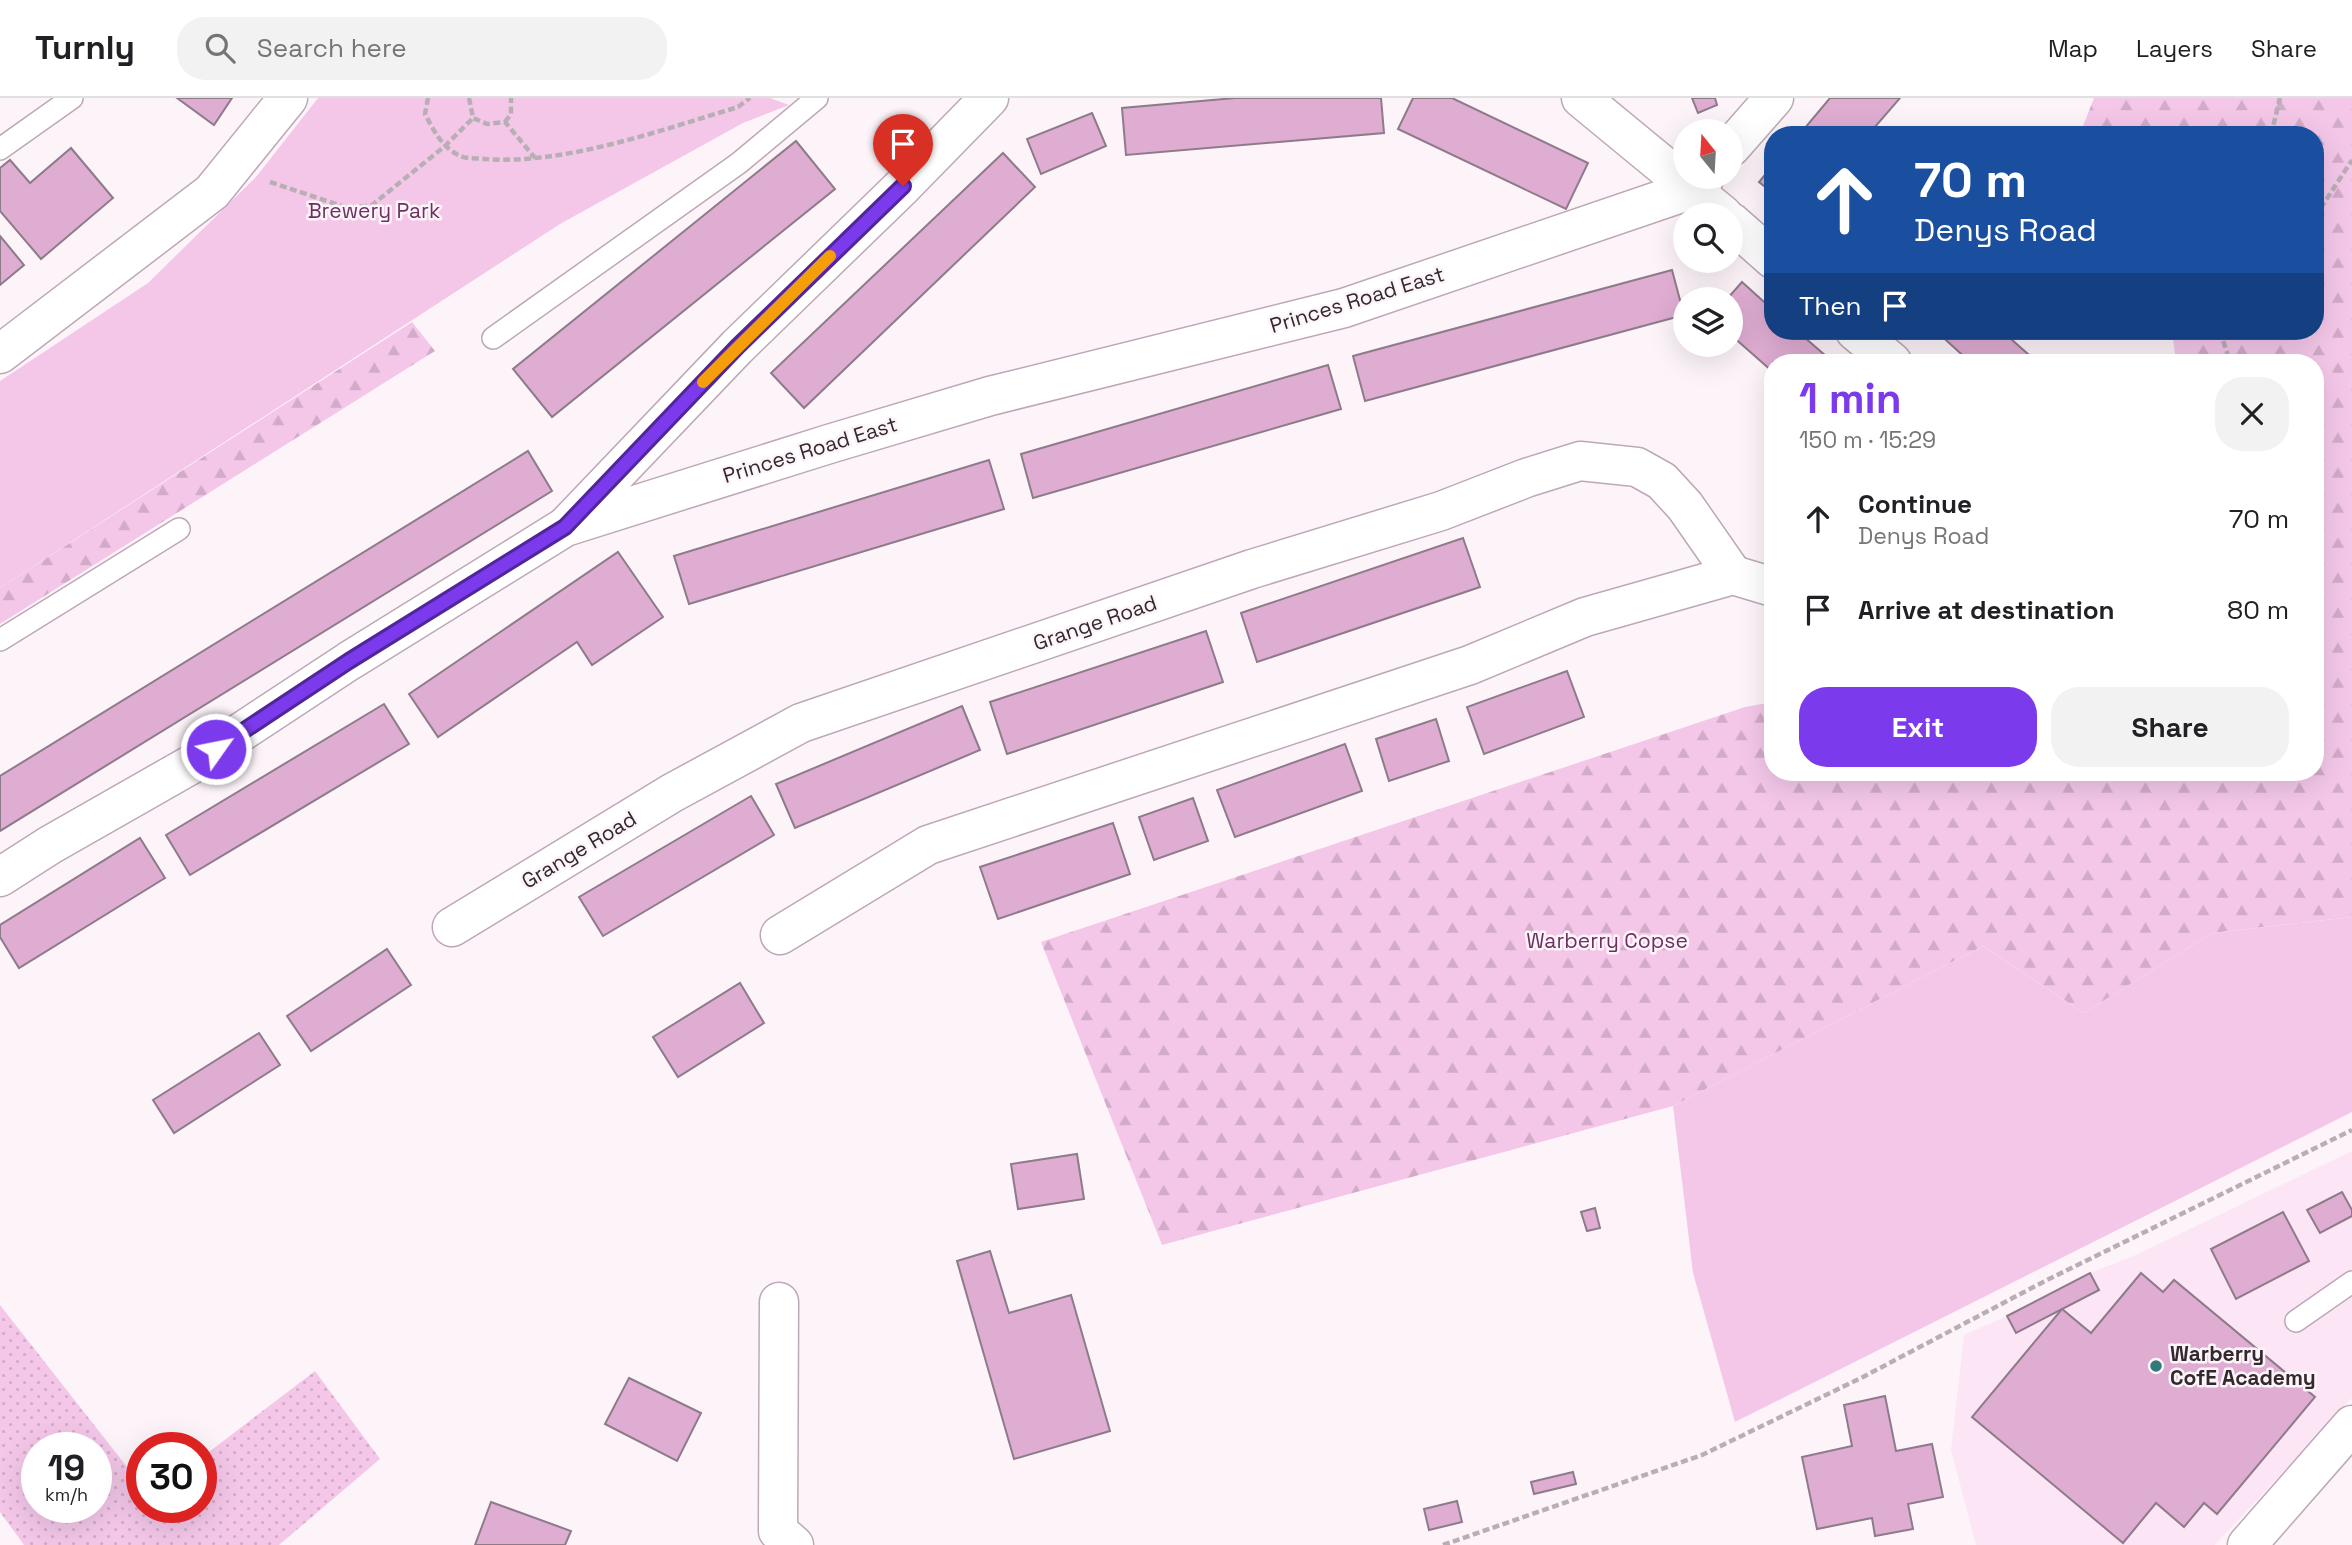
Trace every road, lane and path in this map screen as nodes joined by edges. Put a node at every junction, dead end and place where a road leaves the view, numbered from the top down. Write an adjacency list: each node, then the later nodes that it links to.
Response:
1 (72, 98): 17 (lane)
2 (288, 98): 20 (street)
3 (428, 98): 16 (path)
4 (470, 98): 12 (path)
5 (511, 98): 13 (path)
6 (750, 98): 18 (path)
7 (817, 98): 26 (lane)
8 (989, 98): 30 (street)
9 (1581, 98): 21 (street)
10 (1774, 98): 15 (street)
11 (2280, 98): 14 (path)
12 (473, 118): 13 (path); 16 (path)
13 (505, 122): 18 (path)
14 (2273, 126)
15 (1743, 133)
16 (444, 146): 18 (path); 20 (path)
17 (0, 149)
18 (535, 159)
19 (2352, 160): 23 (path)
20 (235, 164): 28 (street)
21 (1673, 164)
22 (1682, 189): 30 (street, Princes Road East)
23 (2324, 203)
24 (1743, 233): 25 (street)
25 (1764, 251)
26 (493, 338)
27 (1866, 340): 29 (street)
28 (0, 354)
29 (1883, 354)
30 (565, 527): 35 (street, Princes Road East)
31 (179, 529): 34 (lane)
32 (1733, 575): 33 (street); 36 (street, Grange Road); 37 (street)
33 (1764, 584)
34 (0, 640)
35 (0, 877)
36 (452, 926)
37 (780, 935)
38 (2352, 1130): 44 (path)
39 (2352, 1282): 41 (lane)
40 (779, 1302): 43 (street)
41 (2296, 1321)
42 (2352, 1425): 45 (street)
43 (794, 1545)
44 (1443, 1545)
45 (2247, 1545)

